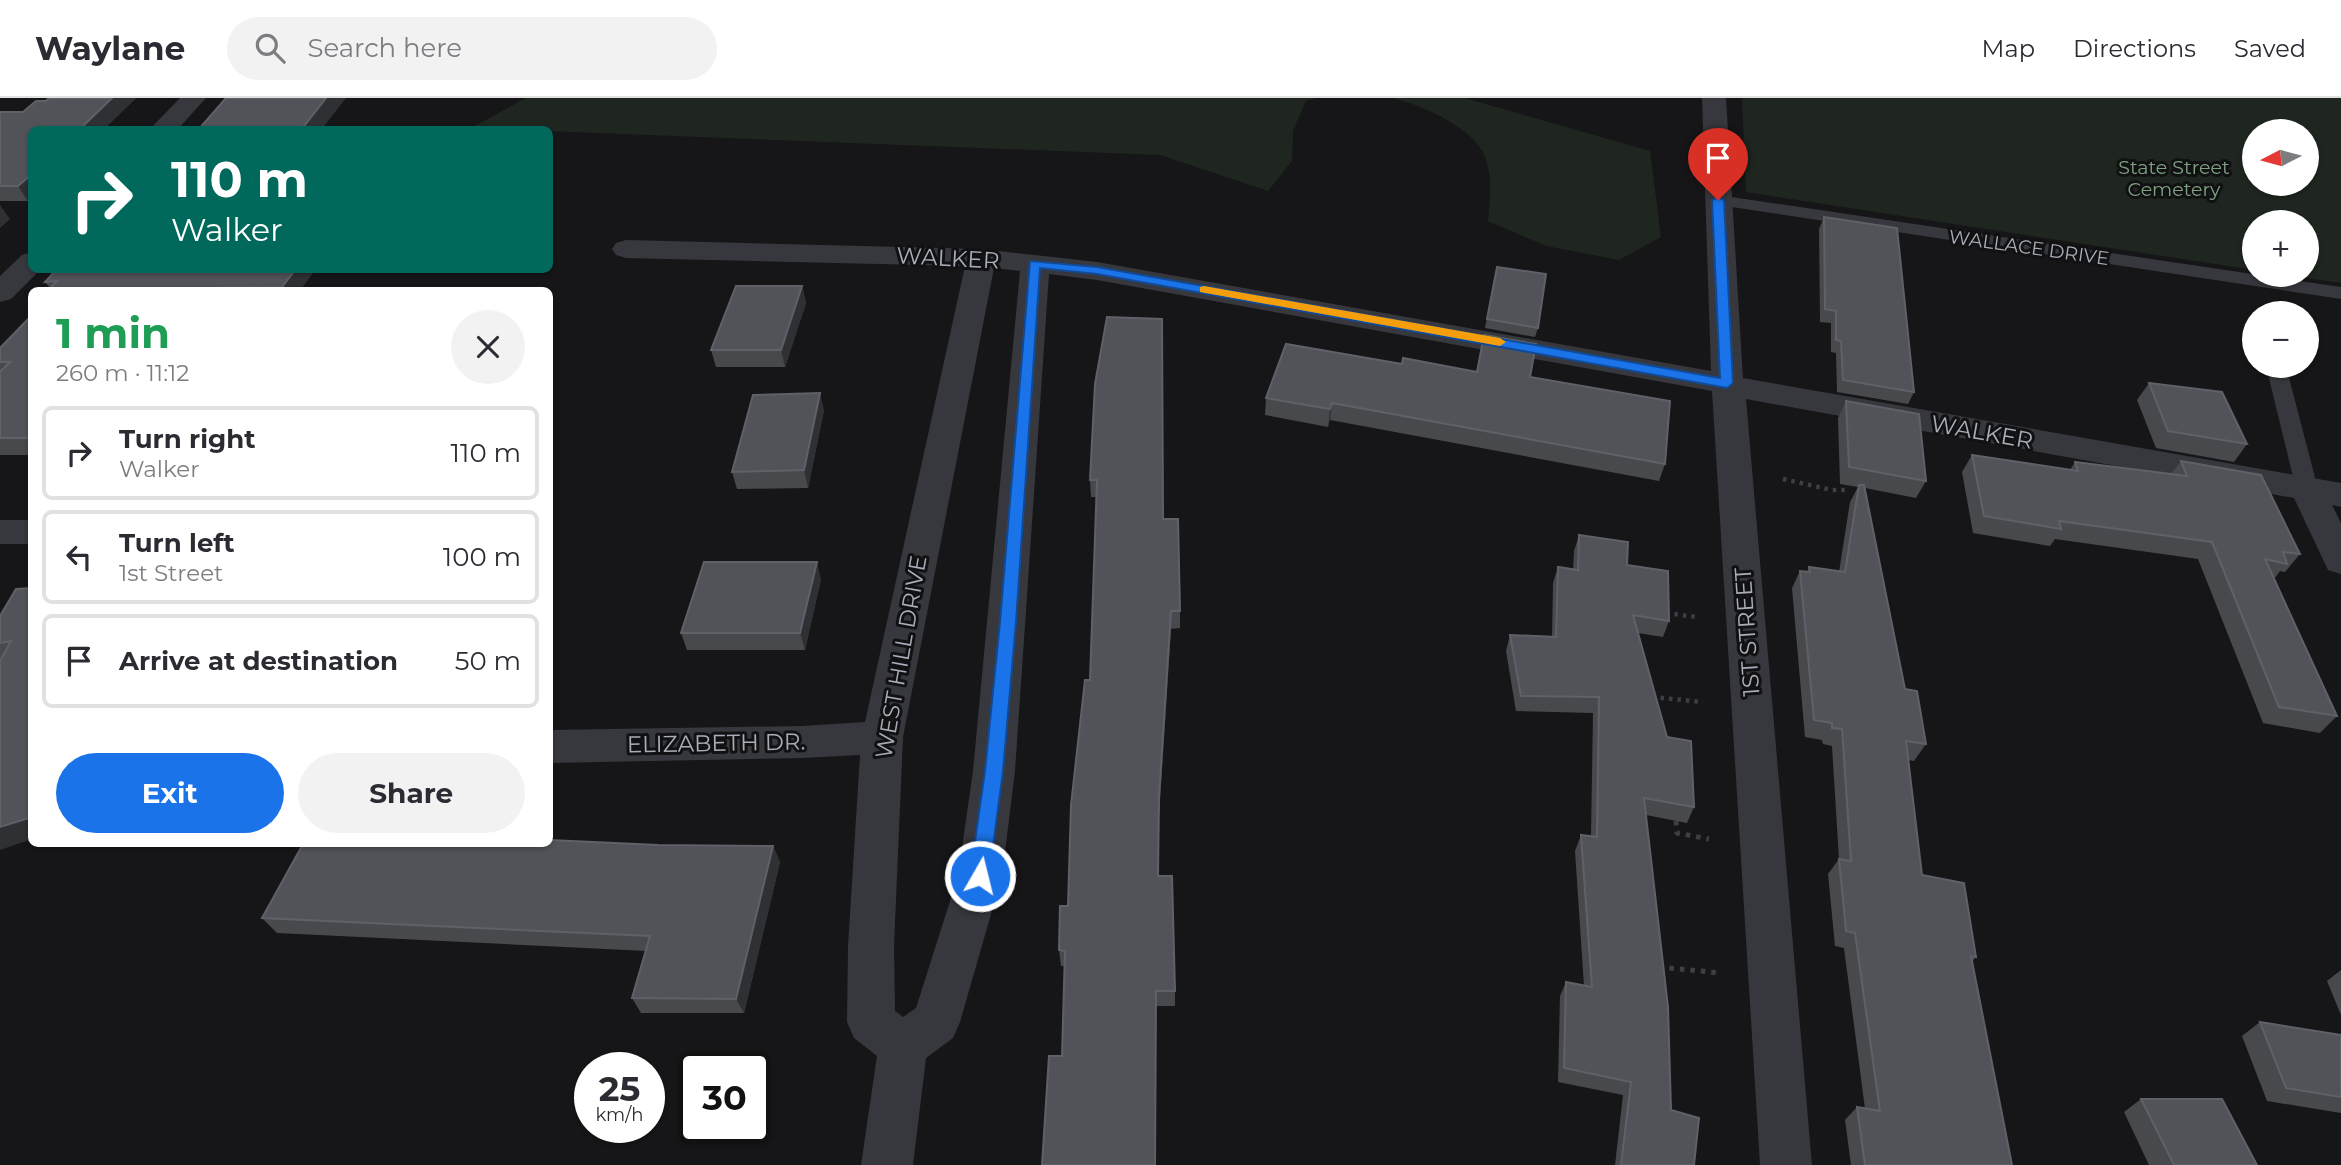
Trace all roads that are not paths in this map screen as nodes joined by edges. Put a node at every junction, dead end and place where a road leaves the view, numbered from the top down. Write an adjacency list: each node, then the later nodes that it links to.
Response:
1 (194, 98): 3 (street)
2 (1714, 98): 4 (street, 1ST STREET)
3 (166, 126)
4 (1718, 200): 10 (lane, WALLACE DRIVE); 12 (street, 1ST STREET)
5 (626, 249): 6 (street, WALKER)
6 (981, 258): 7 (street, WALKER); 17 (street, WEST HILL DRIVE)
7 (1034, 264): 12 (street, WALKER); 19 (street)
8 (28, 265): 9 (street)
9 (0, 293)
10 (2341, 293)
11 (2281, 378): 13 (lane)
12 (1727, 383): 13 (street, WALKER); 21 (street, 1ST STREET)
13 (2324, 492): 16 (street)
14 (0, 532): 15 (street)
15 (28, 532)
16 (2341, 561)
17 (882, 737): 18 (street, ELIZABETH DR.); 19 (street, WEST HILL DRIVE)
18 (553, 746)
19 (903, 1046): 20 (street)
20 (887, 1165)
21 (1786, 1165)

